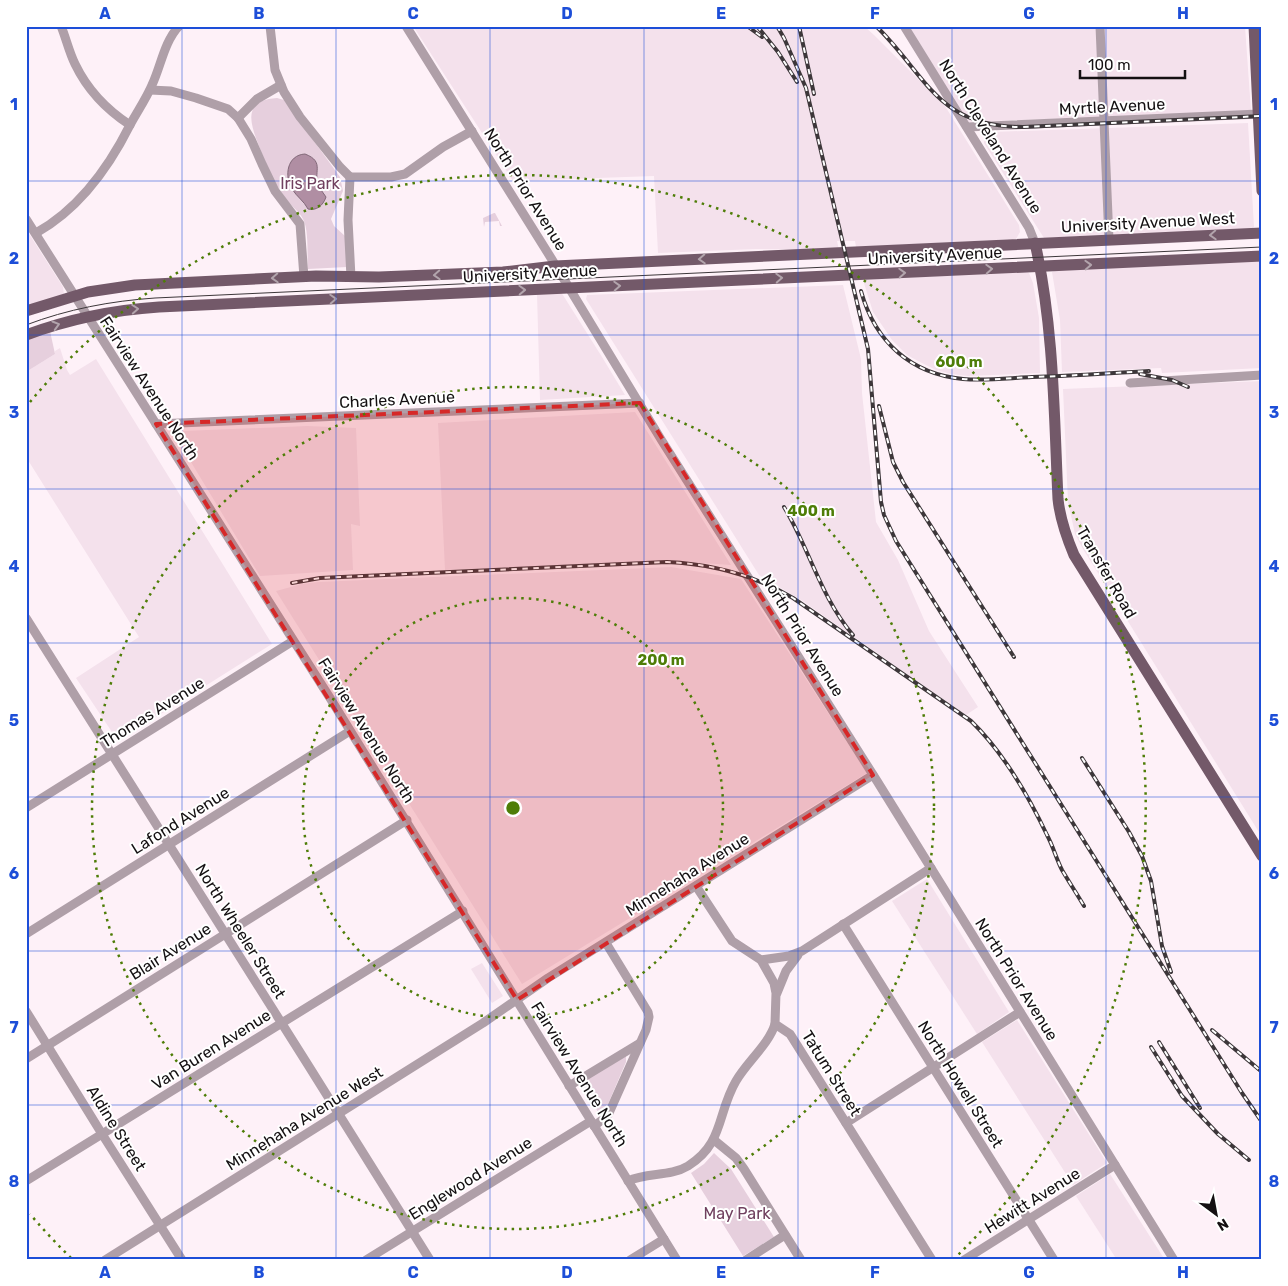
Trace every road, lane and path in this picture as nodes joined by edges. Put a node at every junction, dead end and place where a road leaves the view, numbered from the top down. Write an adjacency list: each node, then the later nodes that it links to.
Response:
1 (61, 26): 13 (street)
2 (179, 26): 9 (street)
3 (270, 26): 8 (street)
4 (406, 26): 15 (street, North Prior Avenue)
5 (904, 26): 14 (street, North Cleveland Avenue)
6 (1100, 26): 12 (street)
7 (1254, 26): 10 (main road)
8 (281, 86): 11 (street); 16 (street)
9 (150, 90): 11 (street); 13 (street)
10 (1258, 114): 12 (street, Myrtle Avenue); 17 (main road)
11 (238, 118): 26 (street)
12 (1103, 121): 14 (street, Myrtle Avenue); 21 (street)
13 (130, 125): 19 (street)
14 (967, 127): 22 (street, North Cleveland Avenue)
15 (472, 131): 16 (street); 24 (street, North Prior Avenue)
16 (350, 177): 27 (street)
17 (1262, 190)
18 (26, 219): 19 (street, Fairview Avenue North)
19 (36, 233): 29 (street, Fairview Avenue North)
20 (1262, 233): 21 (main road, University Avenue West, one-way to 21)
21 (1109, 240): 22 (main road, University Avenue West)
22 (1035, 243): 24 (main road, University Avenue, one-way to 24); 25 (main road, North Cleveland Avenue)
23 (1262, 256): 25 (main road, one-way to 23)
24 (556, 266): 27 (main road, University Avenue, one-way to 27); 28 (street, North Prior Avenue)
25 (1040, 267): 28 (main road, University Avenue, one-way to 25); 45 (main road, Transfer Road)
26 (304, 277): 27 (main road, University Avenue); 29 (main road, University Avenue, one-way to 29)
27 (351, 277)
28 (568, 288): 31 (main road, University Avenue, one-way to 28); 35 (street, North Prior Avenue)
29 (75, 296): 30 (main road, University Avenue); 31 (street, Fairview Avenue North)
30 (26, 311)
31 (87, 317): 32 (main road, University Avenue, one-way to 31); 36 (street, Fairview Avenue North)
32 (26, 335)
33 (1262, 375): 34 (street)
34 (1130, 383)
35 (640, 403): 36 (street, Charles Avenue); 41 (street, North Prior Avenue)
36 (156, 424): 38 (street, Fairview Avenue North)
37 (26, 618): 40 (street, North Wheeler Street)
38 (294, 641): 39 (street, Fairview Avenue North); 40 (street, Thomas Avenue)
39 (350, 731): 43 (street, Fairview Avenue North); 44 (street, Lafond Avenue)
40 (113, 754): 42 (street, Thomas Avenue); 44 (street, North Wheeler Street)
41 (873, 775): 46 (street, North Prior Avenue); 47 (street, Minnehaha Avenue)
42 (26, 808)
43 (407, 820): 48 (street, Fairview Avenue North); 51 (street, Blair Avenue)
44 (168, 845): 50 (street, Lafond Avenue); 51 (street, North Wheeler Street)
45 (1262, 856)
46 (931, 868): 49 (street); 58 (street, North Prior Avenue)
47 (696, 886): 52 (street, Minnehaha Avenue); 54 (street)
48 (463, 911): 56 (street, Fairview Avenue North); 59 (street, Van Buren Avenue)
49 (843, 924): 53 (street); 64 (street, North Howell Street)
50 (26, 934)
51 (225, 934): 59 (street, North Wheeler Street); 62 (street, Blair Avenue)
52 (606, 943): 56 (street, Minnehaha Avenue); 61 (street, Englewood Avenue)
53 (802, 951): 54 (street); 55 (street)
54 (761, 960): 55 (street)
55 (776, 994): 60 (street)
56 (517, 1000): 65 (street, Fairview Avenue North); 66 (street, Minnehaha Avenue West)
57 (26, 1011): 62 (street, Aldine Street)
58 (1020, 1012): 64 (street); 71 (street, North Prior Avenue)
59 (280, 1023): 66 (street, North Wheeler Street); 69 (street, Van Buren Avenue)
60 (775, 1024): 68 (street, Tatum Street); 70 (street)
61 (640, 1043): 65 (street); 67 (street, Englewood Avenue)
62 (47, 1046): 63 (street, Blair Avenue); 69 (street, Aldine Street)
63 (26, 1059)
64 (933, 1067): 68 (street); 74 (street, North Howell Street)
65 (568, 1086): 67 (street, Fairview Avenue North)
66 (339, 1114): 75 (street, Minnehaha Avenue West); 76 (street, North Wheeler Street)
67 (592, 1123): 72 (street, Fairview Avenue North); 76 (street, Englewood Avenue)
68 (846, 1123): 87 (street, Tatum Street)
69 (102, 1134): 73 (street, Van Buren Avenue); 75 (street, Aldine Street)
70 (714, 1140): 72 (street); 77 (street)
71 (1115, 1166): 74 (street, Hewitt Avenue); 90 (street, North Prior Avenue)
72 (628, 1181): 78 (street, Fairview Avenue North)
73 (26, 1182)
74 (1029, 1220): 88 (street, Hewitt Avenue); 89 (street, North Howell Street)
75 (160, 1225): 79 (street, Minnehaha Avenue West); 80 (street, Aldine Street)
76 (412, 1231): 81 (street, Englewood Avenue); 82 (street, North Wheeler Street)
77 (785, 1235): 85 (street); 86 (street)
78 (664, 1238): 83 (street); 84 (street, Fairview Avenue North)
79 (105, 1260)
80 (182, 1260)
81 (366, 1260)
82 (430, 1260)
83 (630, 1260)
84 (678, 1260)
85 (746, 1260)
86 (801, 1260)
87 (932, 1260)
88 (964, 1260)
89 (1054, 1260)
90 (1174, 1260)

